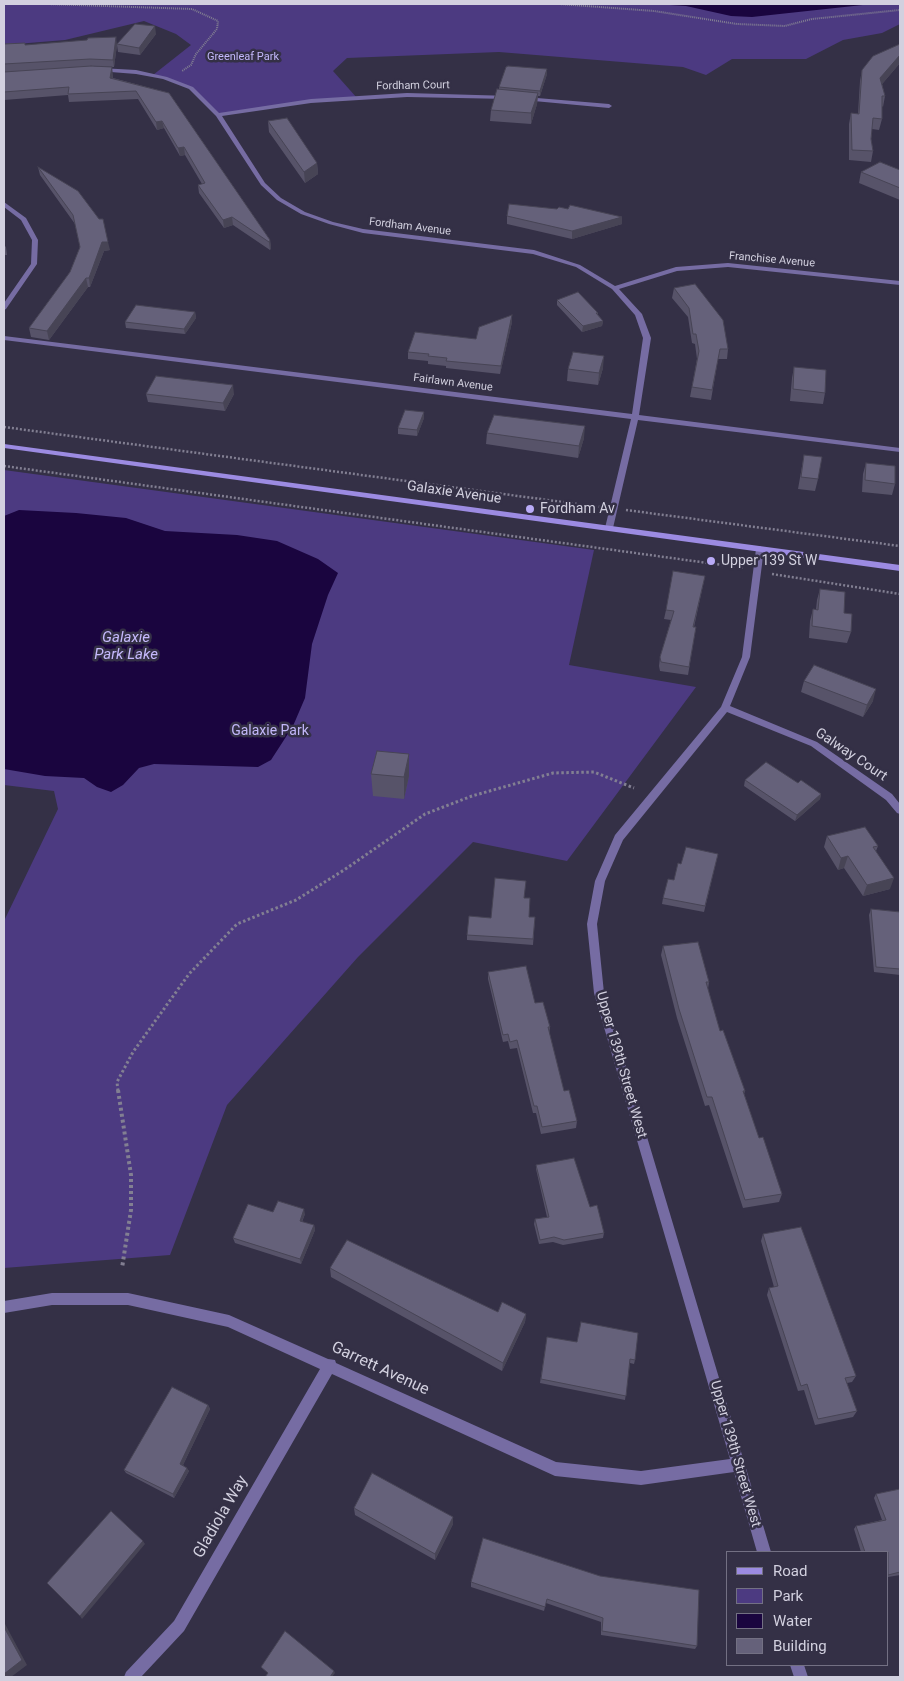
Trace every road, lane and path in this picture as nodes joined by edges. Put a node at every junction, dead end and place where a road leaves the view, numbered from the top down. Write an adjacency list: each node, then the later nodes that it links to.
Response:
1 (47, 4): 6 (path)
2 (95, 4): 6 (path)
3 (350, 4): 4 (path)
4 (400, 4)
5 (559, 4): 7 (path)
6 (94, 7): 9 (path)
7 (900, 10)
8 (92, 70): 9 (street, Fordham Avenue)
9 (168, 79): 11 (street, Fordham Avenue)
10 (609, 106): 11 (street, Fordham Court)
11 (218, 115): 14 (street, Fordham Avenue)
12 (4, 204): 15 (street)
13 (900, 283): 14 (street, Franchise Avenue)
14 (614, 288): 17 (street, Fordham Avenue)
15 (4, 308)
16 (4, 338): 17 (street, Fairlawn Avenue)
17 (635, 417): 20 (street, Fairlawn Avenue); 22 (street, Fordham Avenue)
18 (4, 427): 22 (path)
19 (4, 446): 23 (street, Galaxie Avenue)
20 (900, 450)
21 (4, 466): 27 (path)
22 (614, 508): 23 (street, Fordham Avenue); 24 (path)
23 (609, 528): 25 (street, Galaxie Avenue)
24 (900, 546)
25 (760, 549): 26 (street, Galaxie Avenue); 27 (street, Upper 139th Street West)
26 (900, 568)
27 (757, 570): 28 (path); 29 (street, Upper 139th Street West)
28 (900, 594)
29 (726, 708): 31 (street, Galway Court); 35 (street, Upper 139th Street West)
30 (634, 788): 32 (path)
31 (900, 810)
32 (122, 1268)
33 (4, 1307): 34 (street, Garrett Avenue)
34 (330, 1365): 35 (street, Garrett Avenue); 37 (street, Gladiola Way)
35 (738, 1465): 36 (street, Upper 139th Street West)
36 (764, 1551)
37 (131, 1677)

